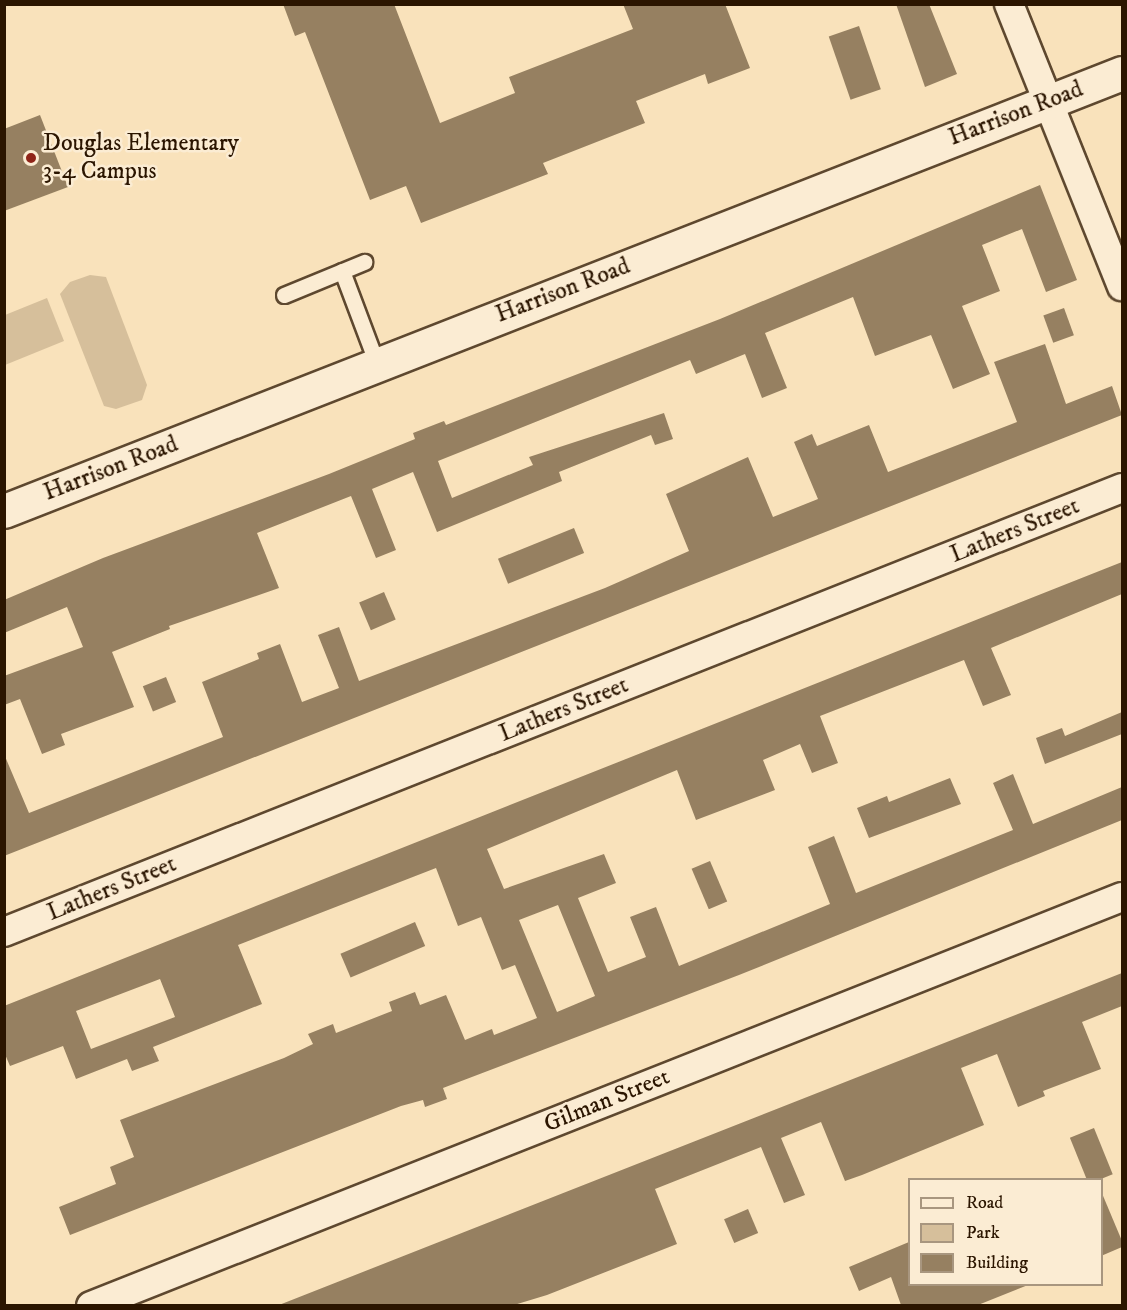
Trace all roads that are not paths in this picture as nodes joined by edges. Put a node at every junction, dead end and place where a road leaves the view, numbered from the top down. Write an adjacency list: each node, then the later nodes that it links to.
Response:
1 (1009, 4): 3 (street)
2 (1122, 73): 3 (street, Harrison Road)
3 (1048, 103): 6 (street); 8 (street, Harrison Road)
4 (364, 262): 5 (lane)
5 (342, 272): 7 (lane); 8 (lane)
6 (1122, 286)
7 (284, 295)
8 (377, 364): 10 (street, Harrison Road)
9 (1122, 488): 12 (street, Lathers Street)
10 (4, 511)
11 (1122, 897): 13 (street, Gilman Street)
12 (4, 932)
13 (91, 1305)

